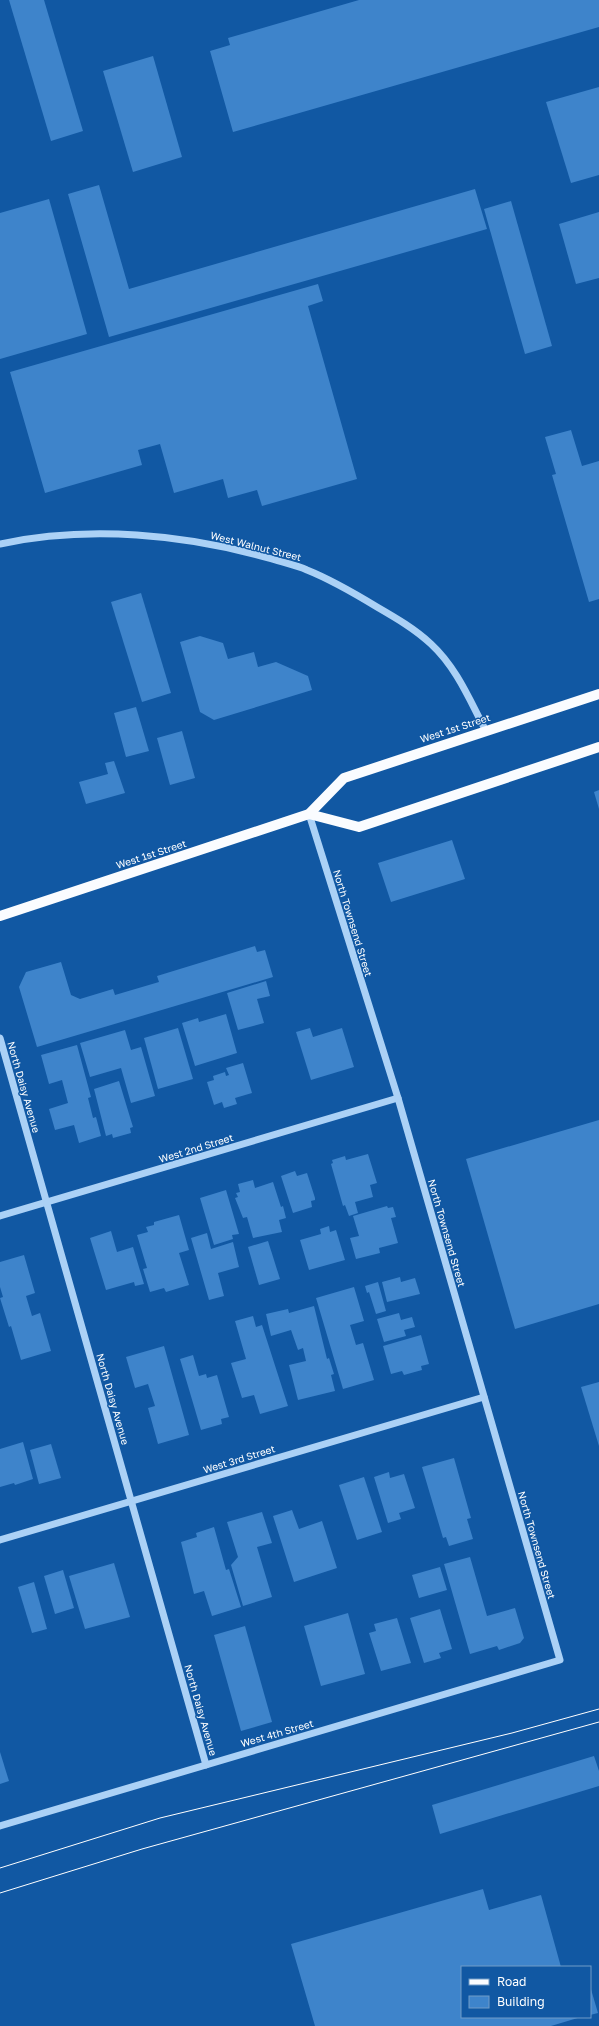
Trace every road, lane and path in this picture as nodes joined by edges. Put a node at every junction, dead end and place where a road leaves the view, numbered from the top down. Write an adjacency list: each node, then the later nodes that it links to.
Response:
1 (0, 544): 3 (street, West Walnut Street)
2 (599, 694): 3 (main road, West 1st Street)
3 (486, 731): 5 (main road, West 1st Street)
4 (599, 747): 5 (main road)
5 (309, 814): 6 (main road, West 1st Street); 8 (street, North Townsend Street)
6 (0, 916)
7 (0, 1038): 9 (street, North Daisy Avenue)
8 (398, 1098): 9 (street, West 2nd Street); 11 (street, North Townsend Street)
9 (47, 1202): 10 (street, West 2nd Street); 12 (street, North Daisy Avenue)
10 (0, 1216)
11 (484, 1396): 12 (street, West 3rd Street); 14 (street, North Townsend Street)
12 (131, 1501): 13 (street, West 3rd Street); 15 (street, North Daisy Avenue)
13 (0, 1540)
14 (560, 1660): 15 (street, West 4th Street)
15 (206, 1765): 16 (street, West 4th Street)
16 (0, 1826)

